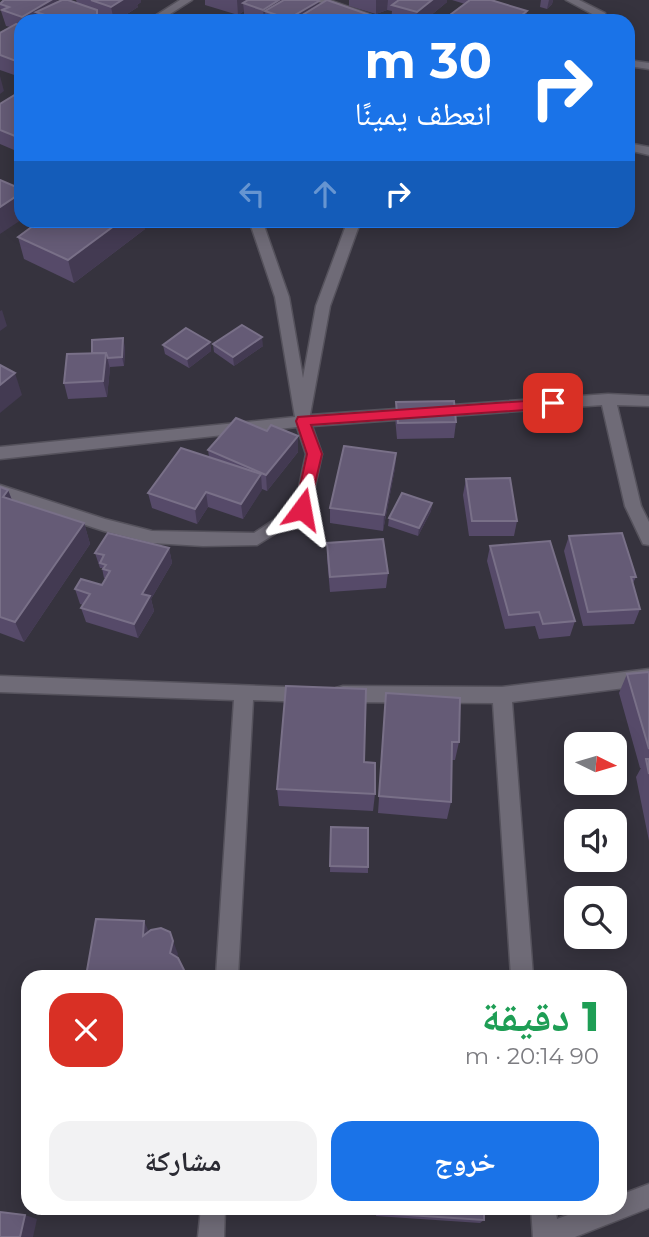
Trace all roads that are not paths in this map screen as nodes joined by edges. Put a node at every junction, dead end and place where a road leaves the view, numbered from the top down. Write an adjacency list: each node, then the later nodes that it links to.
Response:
1 (187, 0): 4 (street)
2 (319, 0): 5 (street)
3 (571, 0): 6 (street)
4 (164, 14)
5 (362, 14)
6 (599, 14)
7 (258, 228): 11 (street)
8 (352, 228): 11 (street)
9 (608, 399): 10 (street); 11 (street); 14 (street)
10 (649, 401)
11 (303, 421): 12 (street); 13 (street)
12 (0, 453)
13 (0, 491)
14 (649, 539)
15 (649, 677): 18 (street)
16 (0, 684): 17 (street)
17 (244, 693): 18 (street); 19 (street)
18 (502, 695): 20 (street)
19 (227, 970)
20 (522, 970)
21 (649, 1196): 22 (street)
22 (627, 1205)
23 (213, 1215): 27 (street)
24 (544, 1215): 26 (street)
25 (600, 1215): 26 (street)
26 (546, 1236)
27 (211, 1237)

